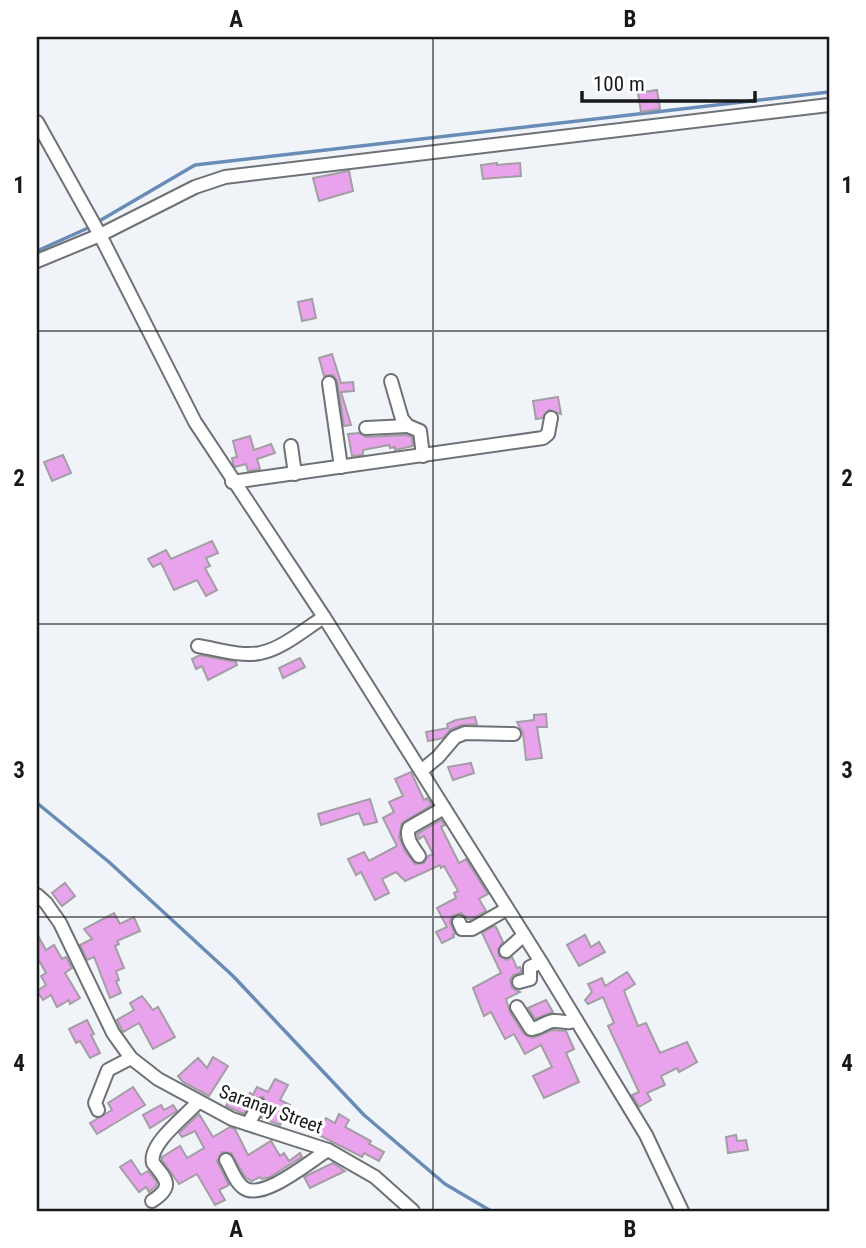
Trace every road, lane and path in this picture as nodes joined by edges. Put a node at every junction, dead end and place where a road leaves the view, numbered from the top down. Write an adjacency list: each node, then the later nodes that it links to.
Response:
1 (829, 105): 3 (street)
2 (37, 122): 3 (street)
3 (100, 235): 4 (street); 14 (street)
4 (37, 261)
5 (391, 381): 8 (street)
6 (328, 383): 12 (street)
7 (551, 418): 11 (street)
8 (408, 426): 9 (street); 11 (street)
9 (366, 428)
10 (292, 446): 13 (street)
11 (423, 456): 12 (street)
12 (341, 467): 13 (street)
13 (295, 474): 14 (street)
14 (232, 482): 15 (street)
15 (324, 617): 16 (street); 18 (street)
16 (198, 646)
17 (514, 734): 18 (street)
18 (421, 771): 19 (street)
19 (444, 808): 20 (street); 22 (street)
20 (419, 856)
21 (37, 895): 30 (street, Saranay Street)
22 (508, 909): 23 (street); 24 (street)
23 (459, 922)
24 (524, 935): 25 (street); 26 (street)
25 (506, 950)
26 (541, 962): 27 (street); 29 (street)
27 (519, 982)
28 (517, 1007): 29 (street)
29 (576, 1020): 39 (street)
30 (131, 1058): 31 (street, Saranay Street); 33 (street)
31 (198, 1102): 34 (street, Saranay Street); 37 (street)
32 (259, 1105): 34 (street)
33 (98, 1110)
34 (248, 1124): 35 (street, Saranay Street)
35 (328, 1150): 36 (street); 38 (street, Saranay Street)
36 (226, 1160)
37 (152, 1201)
38 (413, 1211)
39 (682, 1211)

